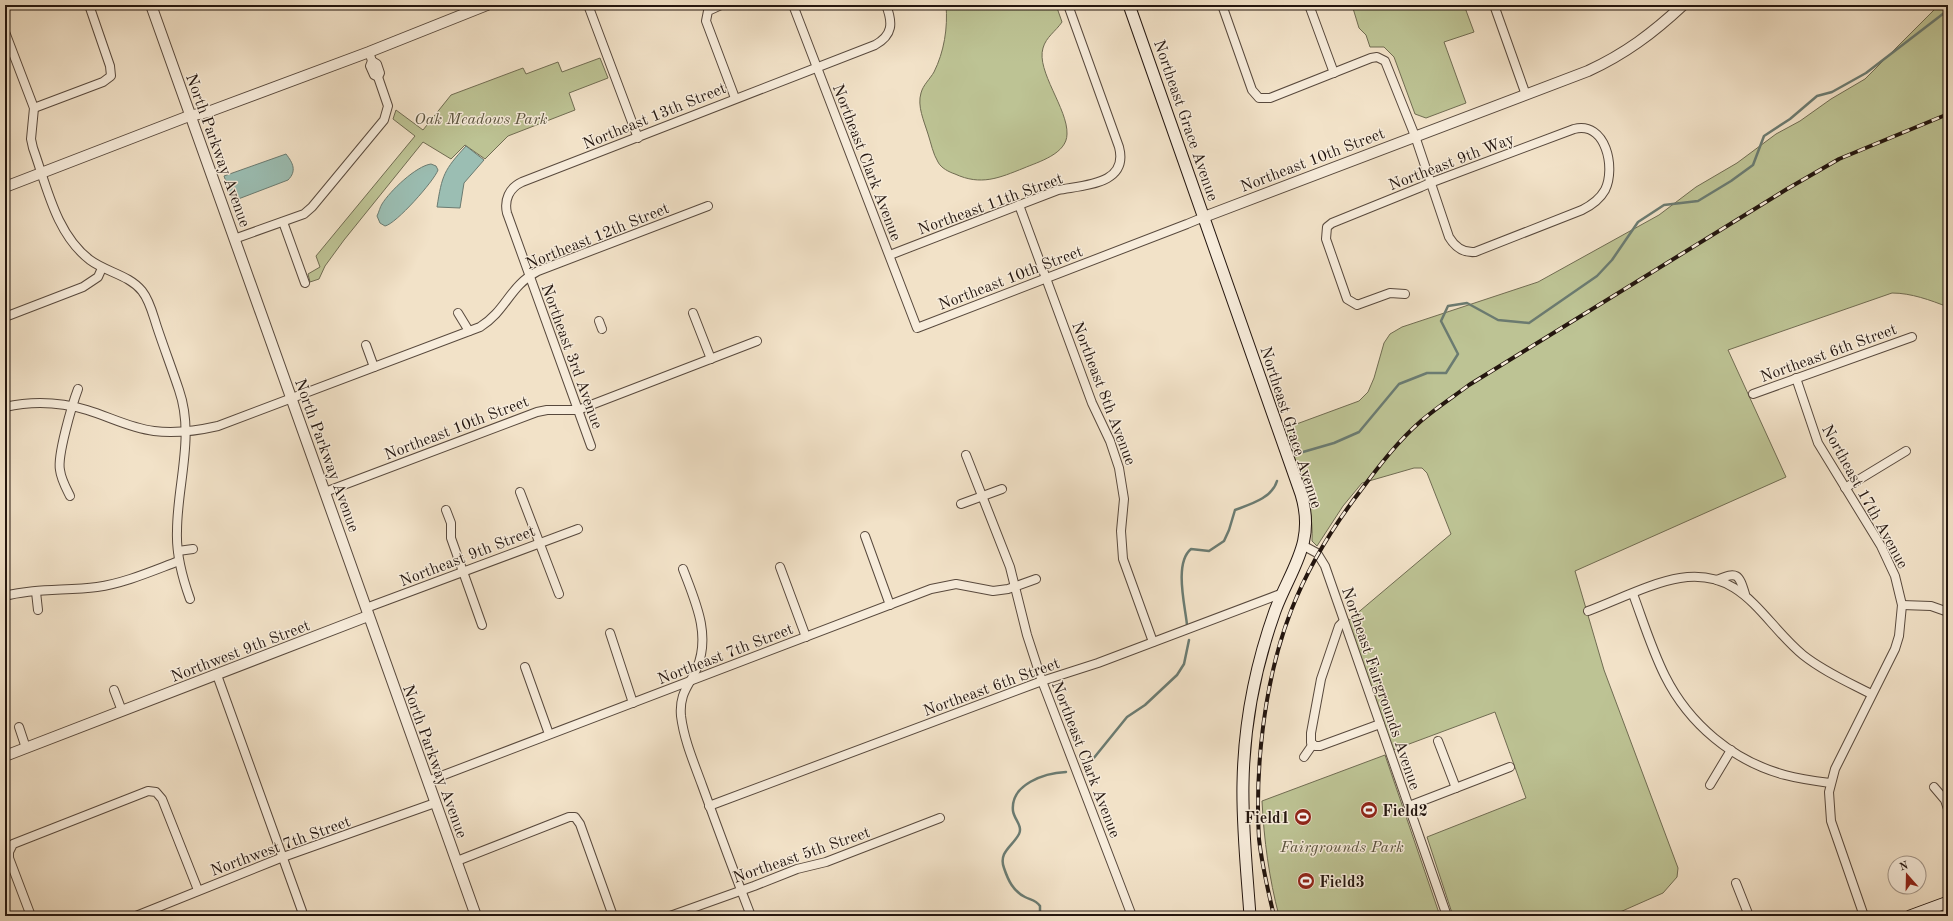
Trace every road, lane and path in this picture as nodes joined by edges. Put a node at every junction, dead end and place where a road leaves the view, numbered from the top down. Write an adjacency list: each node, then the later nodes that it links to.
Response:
1 (88, 5): 20 (street)
2 (151, 5): 21 (street, North Parkway Avenue)
3 (487, 5): 15 (street)
4 (588, 5): 23 (street)
5 (721, 5): 19 (street)
6 (793, 5): 16 (street, Northeast Clark Avenue)
7 (886, 5): 16 (street, Northeast 13th Street)
8 (1068, 5): 27 (street, Northeast 11th Street)
9 (1129, 5): 29 (main road, Northeast Grace Avenue)
10 (1222, 5): 17 (street)
11 (1309, 5): 17 (street)
12 (1494, 5): 18 (street)
13 (1683, 5): 18 (street, Northeast 10th Street)
14 (5, 32): 20 (street)
15 (371, 57): 21 (street); 30 (street)
16 (816, 67): 19 (street, Northeast 13th Street); 32 (street, Northeast Clark Avenue)
17 (1334, 73): 22 (street)
18 (1526, 95): 22 (street, Northeast 10th Street)
19 (735, 98): 23 (street, Northeast 13th Street)
20 (34, 108): 24 (street)
21 (189, 116): 24 (street); 31 (street, North Parkway Avenue)
22 (1415, 136): 25 (street); 29 (street, Northeast 10th Street)
23 (638, 138): 34 (street, Northeast 13th Street)
24 (42, 173): 26 (street); 33 (street)
25 (1430, 183): 25 (street, Northeast 9th Way); 37 (street, Northeast 9th Way)
26 (5, 187)
27 (1019, 205): 32 (street, Northeast 11th Street); 35 (street, Northeast 8th Avenue)
28 (708, 206): 34 (street, Northeast 12th Street)
29 (1204, 216): 35 (street, Northeast 10th Street); 70 (main road, Northeast Grace Avenue)
30 (283, 222): 31 (street); 36 (street)
31 (234, 239): 51 (street, North Parkway Avenue)
32 (890, 254): 41 (street, Northeast Clark Avenue)
33 (102, 268): 40 (street); 55 (street)
34 (529, 275): 42 (street, Northeast 12th Street); 54 (street, Northeast 3rd Avenue)
35 (1047, 279): 41 (street, Northeast 10th Street); 95 (street, Northeast 8th Avenue)
36 (305, 283)
37 (1405, 294)
38 (458, 313): 42 (street)
39 (693, 313): 46 (street)
40 (5, 317)
41 (917, 328)
42 (469, 331): 47 (street, Northeast 12th Street)
43 (1912, 337): 48 (street, Northeast 6th Street)
44 (757, 341): 46 (street, Northeast 10th Street)
45 (366, 345): 47 (street)
46 (711, 359): 54 (street, Northeast 10th Street)
47 (374, 367): 51 (street, Northeast 12th Street)
48 (1796, 378): 50 (street, Northeast 6th Street); 59 (street, Northeast 17th Avenue)
49 (78, 389): 52 (street)
50 (1753, 394)
51 (292, 398): 55 (street, Northeast 12th Street); 61 (street, North Parkway Avenue)
52 (72, 406): 53 (street, Northeast 12th Street); 55 (street, Northeast 12th Street); 63 (street)
53 (5, 407)
54 (578, 410): 56 (street, Northeast 3rd Avenue); 61 (street, Northeast 10th Street)
55 (186, 432): 72 (street)
56 (591, 446)
57 (1906, 452): 59 (street)
58 (966, 455): 64 (street, Northeast Clark Avenue)
59 (1845, 488): 86 (street, Northeast 17th Avenue)
60 (1002, 489): 64 (street)
61 (325, 492): 89 (street, North Parkway Avenue)
62 (520, 492): 69 (street)
63 (70, 496)
64 (982, 497): 65 (street); 78 (street, Northeast Clark Avenue)
65 (961, 504)
66 (446, 510): 76 (street)
67 (578, 529): 69 (street, Northeast 9th Street)
68 (865, 536): 85 (street)
69 (539, 543): 76 (street, Northeast 9th Street); 81 (street)
70 (1304, 546): 80 (main road, Northeast Grace Avenue); 91 (street, Northeast Fairgrounds Avenue)
71 (193, 549): 72 (street)
72 (178, 551): 73 (street)
73 (179, 561): 79 (street); 84 (street)
74 (780, 567): 94 (street)
75 (683, 569): 98 (street)
76 (462, 571): 89 (street, Northeast 9th Street); 92 (street)
77 (1036, 579): 78 (street, Northeast 7th Street)
78 (1015, 586): 85 (street, Northeast 7th Street); 99 (street, Northeast Clark Avenue)
79 (36, 592): 83 (street); 87 (street)
80 (1283, 593): 95 (street, Northeast 6th Street); 138 (main road, Northeast Grace Avenue)
81 (559, 594)
82 (1633, 594): 88 (street); 101 (street); 110 (street)
83 (5, 596)
84 (190, 599)
85 (890, 605): 94 (street, Northeast 7th Street)
86 (1902, 605): 90 (street); 101 (street)
87 (38, 610)
88 (1588, 611)
89 (367, 612): 97 (street, Northwest 9th Street); 114 (street, North Parkway Avenue)
90 (1948, 612)
91 (1344, 622): 104 (street, Northeast Fairgrounds Avenue); 108 (street)
92 (482, 625)
93 (610, 633): 102 (street)
94 (806, 637): 98 (street, Northeast 7th Street)
95 (1153, 642): 99 (street, Northeast 6th Street)
96 (525, 667): 106 (street)
97 (217, 675): 103 (street, Northwest 9th Street); 124 (street)
98 (690, 681): 102 (street, Northeast 7th Street); 120 (street)
99 (1042, 681): 120 (street, Northeast 6th Street); 137 (street, Northeast Clark Avenue)
100 (114, 690): 103 (street)
101 (1871, 694): 115 (street)
102 (633, 703): 106 (street, Northeast 7th Street)
103 (122, 711): 109 (street, Northwest 9th Street)
104 (1380, 724): 108 (street); 121 (street, Northeast Fairgrounds Avenue)
105 (19, 727): 109 (street)
106 (550, 734): 114 (street, Northeast 7th Street)
107 (1438, 741): 118 (street)
108 (1313, 744): 112 (street)
109 (26, 748): 111 (street, Northwest 9th Street)
110 (1731, 750): 115 (street); 116 (street)
111 (5, 756)
112 (1304, 757)
113 (1510, 767): 118 (street)
114 (428, 781): 119 (street, North Parkway Avenue)
115 (1830, 783): 141 (street)
116 (1710, 785)
117 (1934, 787): 122 (street)
118 (1456, 788): 121 (street)
119 (436, 803): 124 (street, Northwest 7th Street); 125 (street, North Parkway Avenue)
120 (709, 806): 128 (street)
121 (1409, 806): 139 (street, Northeast Fairgrounds Avenue)
122 (1948, 809)
123 (940, 818): 128 (street, Northeast 5th Street)
124 (283, 857): 127 (street, Northwest 7th Street); 130 (street)
125 (457, 861): 133 (street, North Parkway Avenue); 134 (street)
126 (1736, 883): 140 (street)
127 (198, 890): 131 (street); 132 (street, Northwest 7th Street)
128 (741, 891): 135 (street, Northeast 5th Street); 136 (street)
129 (1948, 902): 142 (main road)
130 (302, 911)
131 (31, 916)
132 (136, 916)
133 (476, 916)
134 (612, 916)
135 (670, 916)
136 (751, 916)
137 (1132, 916)
138 (1250, 916)
139 (1448, 916)
140 (1749, 916)
141 (1864, 916)
142 (1910, 916)

